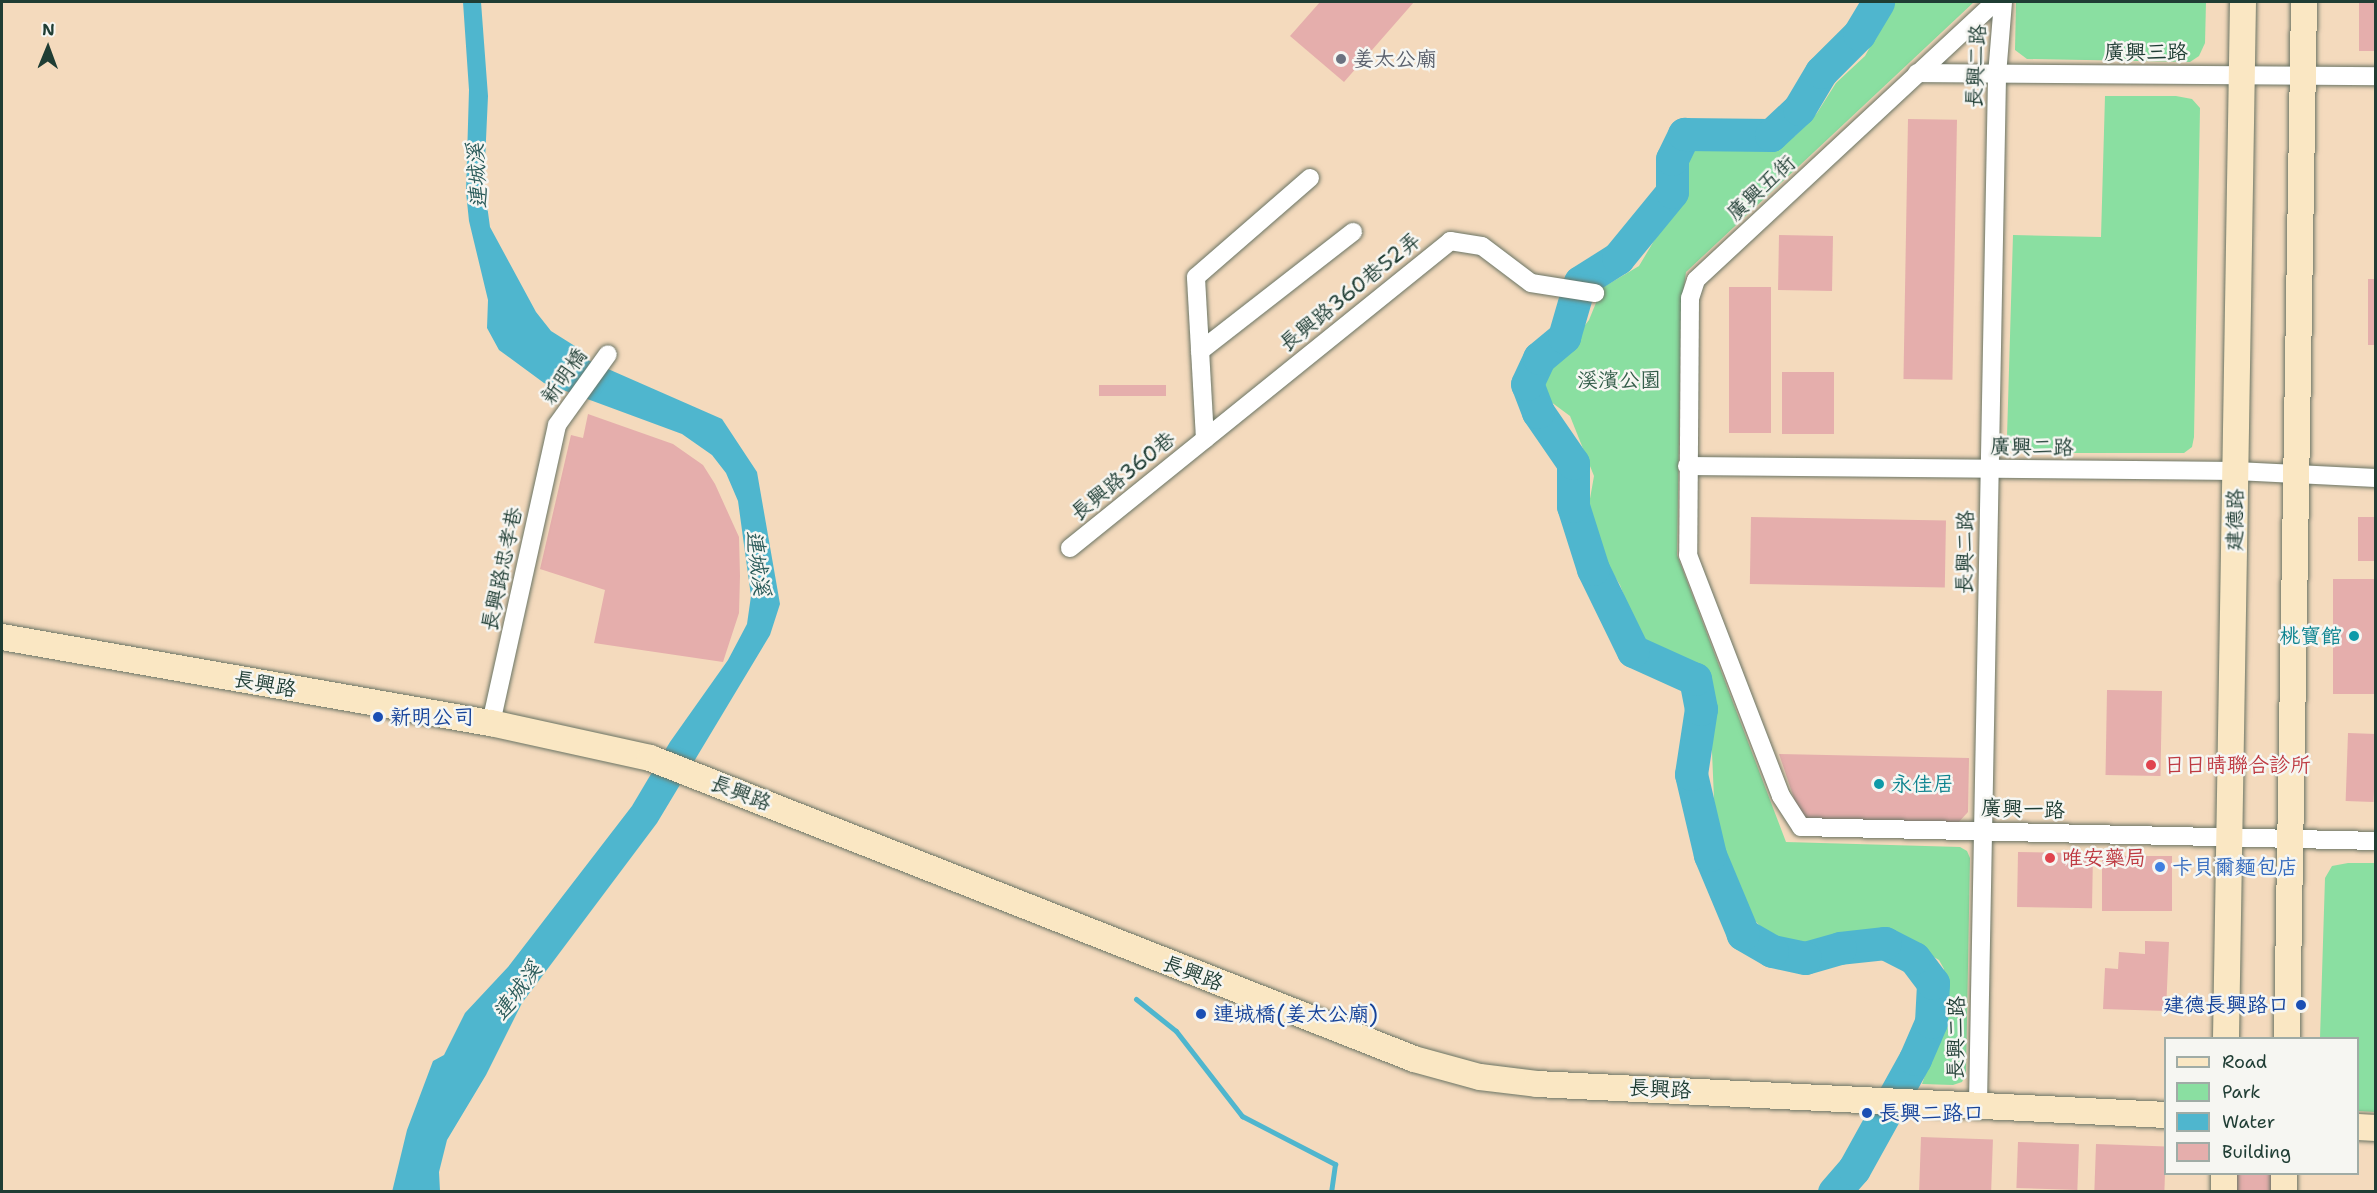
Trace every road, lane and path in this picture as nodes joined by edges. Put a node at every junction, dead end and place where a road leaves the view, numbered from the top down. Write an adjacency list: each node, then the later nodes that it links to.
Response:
1 (1995, 2): 5 (street, 廣興五街)
2 (2003, 2): 6 (street, 長興二路)
3 (2243, 2): 7 (main road, 建德路)
4 (2304, 2): 9 (main road)
5 (1917, 73): 6 (street, 廣興三路); 17 (street, 廣興五街)
6 (1997, 75): 7 (street, 廣興三路); 18 (street, 長興二路)
7 (2242, 76): 9 (street, 廣興三路); 19 (main road, 建德路)
8 (2376, 76): 9 (street, 廣興三路)
9 (2303, 77): 20 (main road)
10 (1310, 178): 13 (street)
11 (1353, 232): 13 (street)
12 (1595, 293): 16 (street, 長興路360巷52弄)
13 (1200, 351): 16 (street)
14 (608, 354): 15 (street, 新明橋)
15 (557, 424): 24 (street, 長興路忠孝巷)
16 (1204, 439): 22 (street, 長興路360巷)
17 (1687, 466): 18 (street, 廣興二路); 25 (street, 廣興一路)
18 (1989, 469): 19 (street, 廣興二路); 25 (street, 長興二路)
19 (2236, 471): 20 (street, 廣興二路); 26 (main road, 建德路)
20 (2296, 474): 21 (street, 廣興二路); 27 (main road)
21 (2376, 478)
22 (1070, 548)
23 (2, 637): 24 (main road, 長興路)
24 (491, 723): 31 (main road, 長興路)
25 (1981, 830): 26 (street, 廣興一路); 31 (street, 長興二路)
26 (2229, 836): 27 (street, 廣興一路); 29 (main road, 建德路)
27 (2290, 837): 28 (street, 廣興一路); 30 (main road)
28 (2376, 841)
29 (2226, 1037)
30 (2287, 1037)
31 (1978, 1104): 32 (main road)
32 (2164, 1115)
33 (2359, 1127): 34 (main road)
34 (2376, 1128)
35 (2224, 1175): 37 (main road)
36 (2284, 1175): 38 (main road)
37 (2224, 1191)
38 (2284, 1191)

